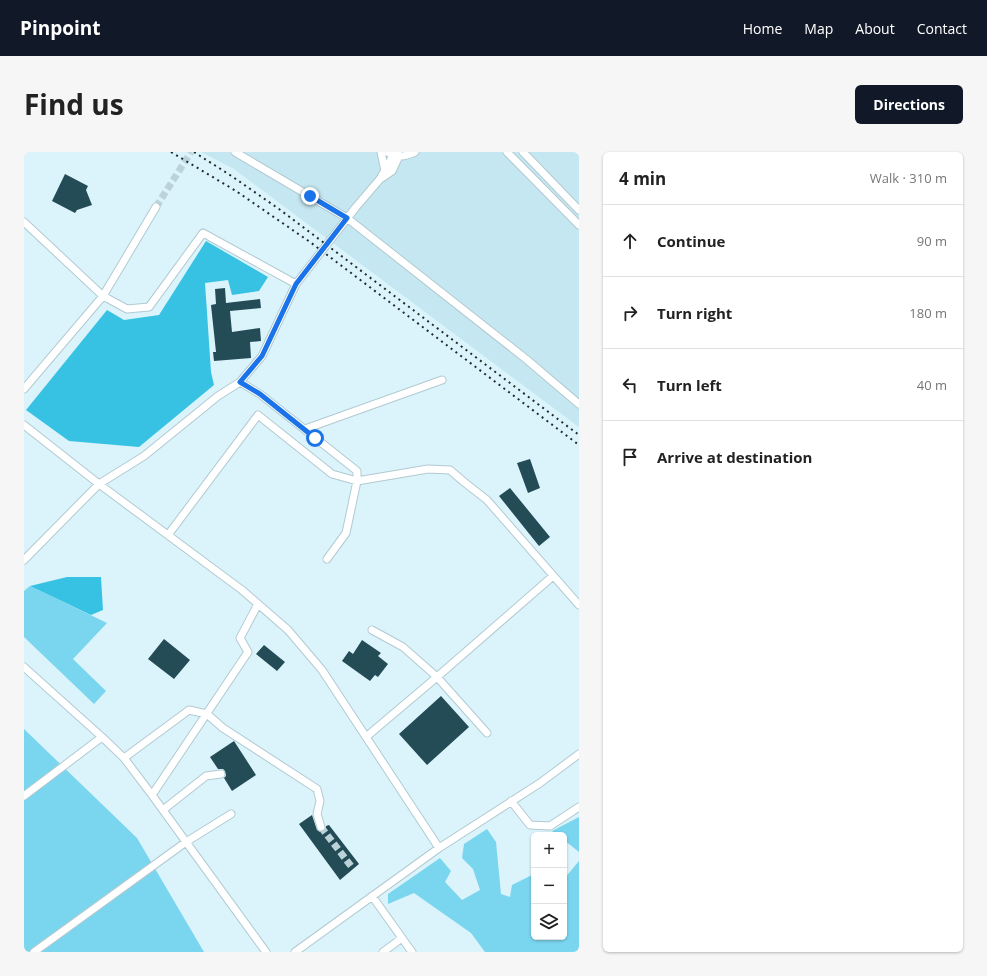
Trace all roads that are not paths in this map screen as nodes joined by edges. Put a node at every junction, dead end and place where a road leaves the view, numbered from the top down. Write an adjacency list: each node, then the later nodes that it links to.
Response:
1 (235, 152): 11 (street)
2 (381, 152): 7 (street)
3 (415, 152): 6 (street)
4 (507, 152): 13 (street)
5 (523, 152): 10 (street)
6 (394, 153): 7 (street); 8 (street)
7 (385, 171): 8 (street)
8 (380, 179): 11 (street)
9 (156, 207): 15 (street)
10 (579, 210)
11 (347, 218): 14 (street); 19 (street)
12 (24, 222): 15 (street)
13 (579, 225)
14 (296, 284): 15 (street); 17 (street)
15 (103, 296): 18 (street)
16 (442, 380): 21 (street)
17 (240, 382): 21 (street); 23 (street)
18 (24, 389)
19 (579, 404)
20 (24, 425): 23 (street)
21 (305, 429): 22 (street)
22 (357, 481): 24 (street); 25 (street); 27 (street)
23 (99, 484): 24 (street); 26 (street)
24 (168, 535): 28 (street)
25 (327, 559)
26 (24, 560)
27 (553, 576): 29 (street); 32 (street)
28 (258, 604): 33 (street); 36 (street)
29 (579, 605)
30 (372, 630): 32 (street)
31 (24, 667): 35 (street)
32 (437, 677): 34 (street); 36 (street)
33 (207, 714): 38 (street); 40 (street); 46 (street)
34 (486, 733)
35 (102, 737): 38 (street); 41 (street)
36 (366, 737): 48 (street)
37 (579, 754): 42 (street)
38 (124, 758): 40 (street)
39 (221, 774): 44 (street)
40 (152, 795): 44 (street)
41 (24, 796)
42 (511, 801): 43 (street); 48 (street)
43 (579, 807)
44 (163, 810): 47 (street)
45 (230, 814): 47 (street)
46 (321, 827)
47 (186, 842): 51 (street); 52 (street)
48 (439, 848): 49 (street)
49 (372, 896): 50 (street); 53 (street)
50 (402, 938): 54 (street); 55 (street)
51 (34, 952)
52 (266, 952)
53 (295, 952)
54 (383, 952)
55 (412, 952)

